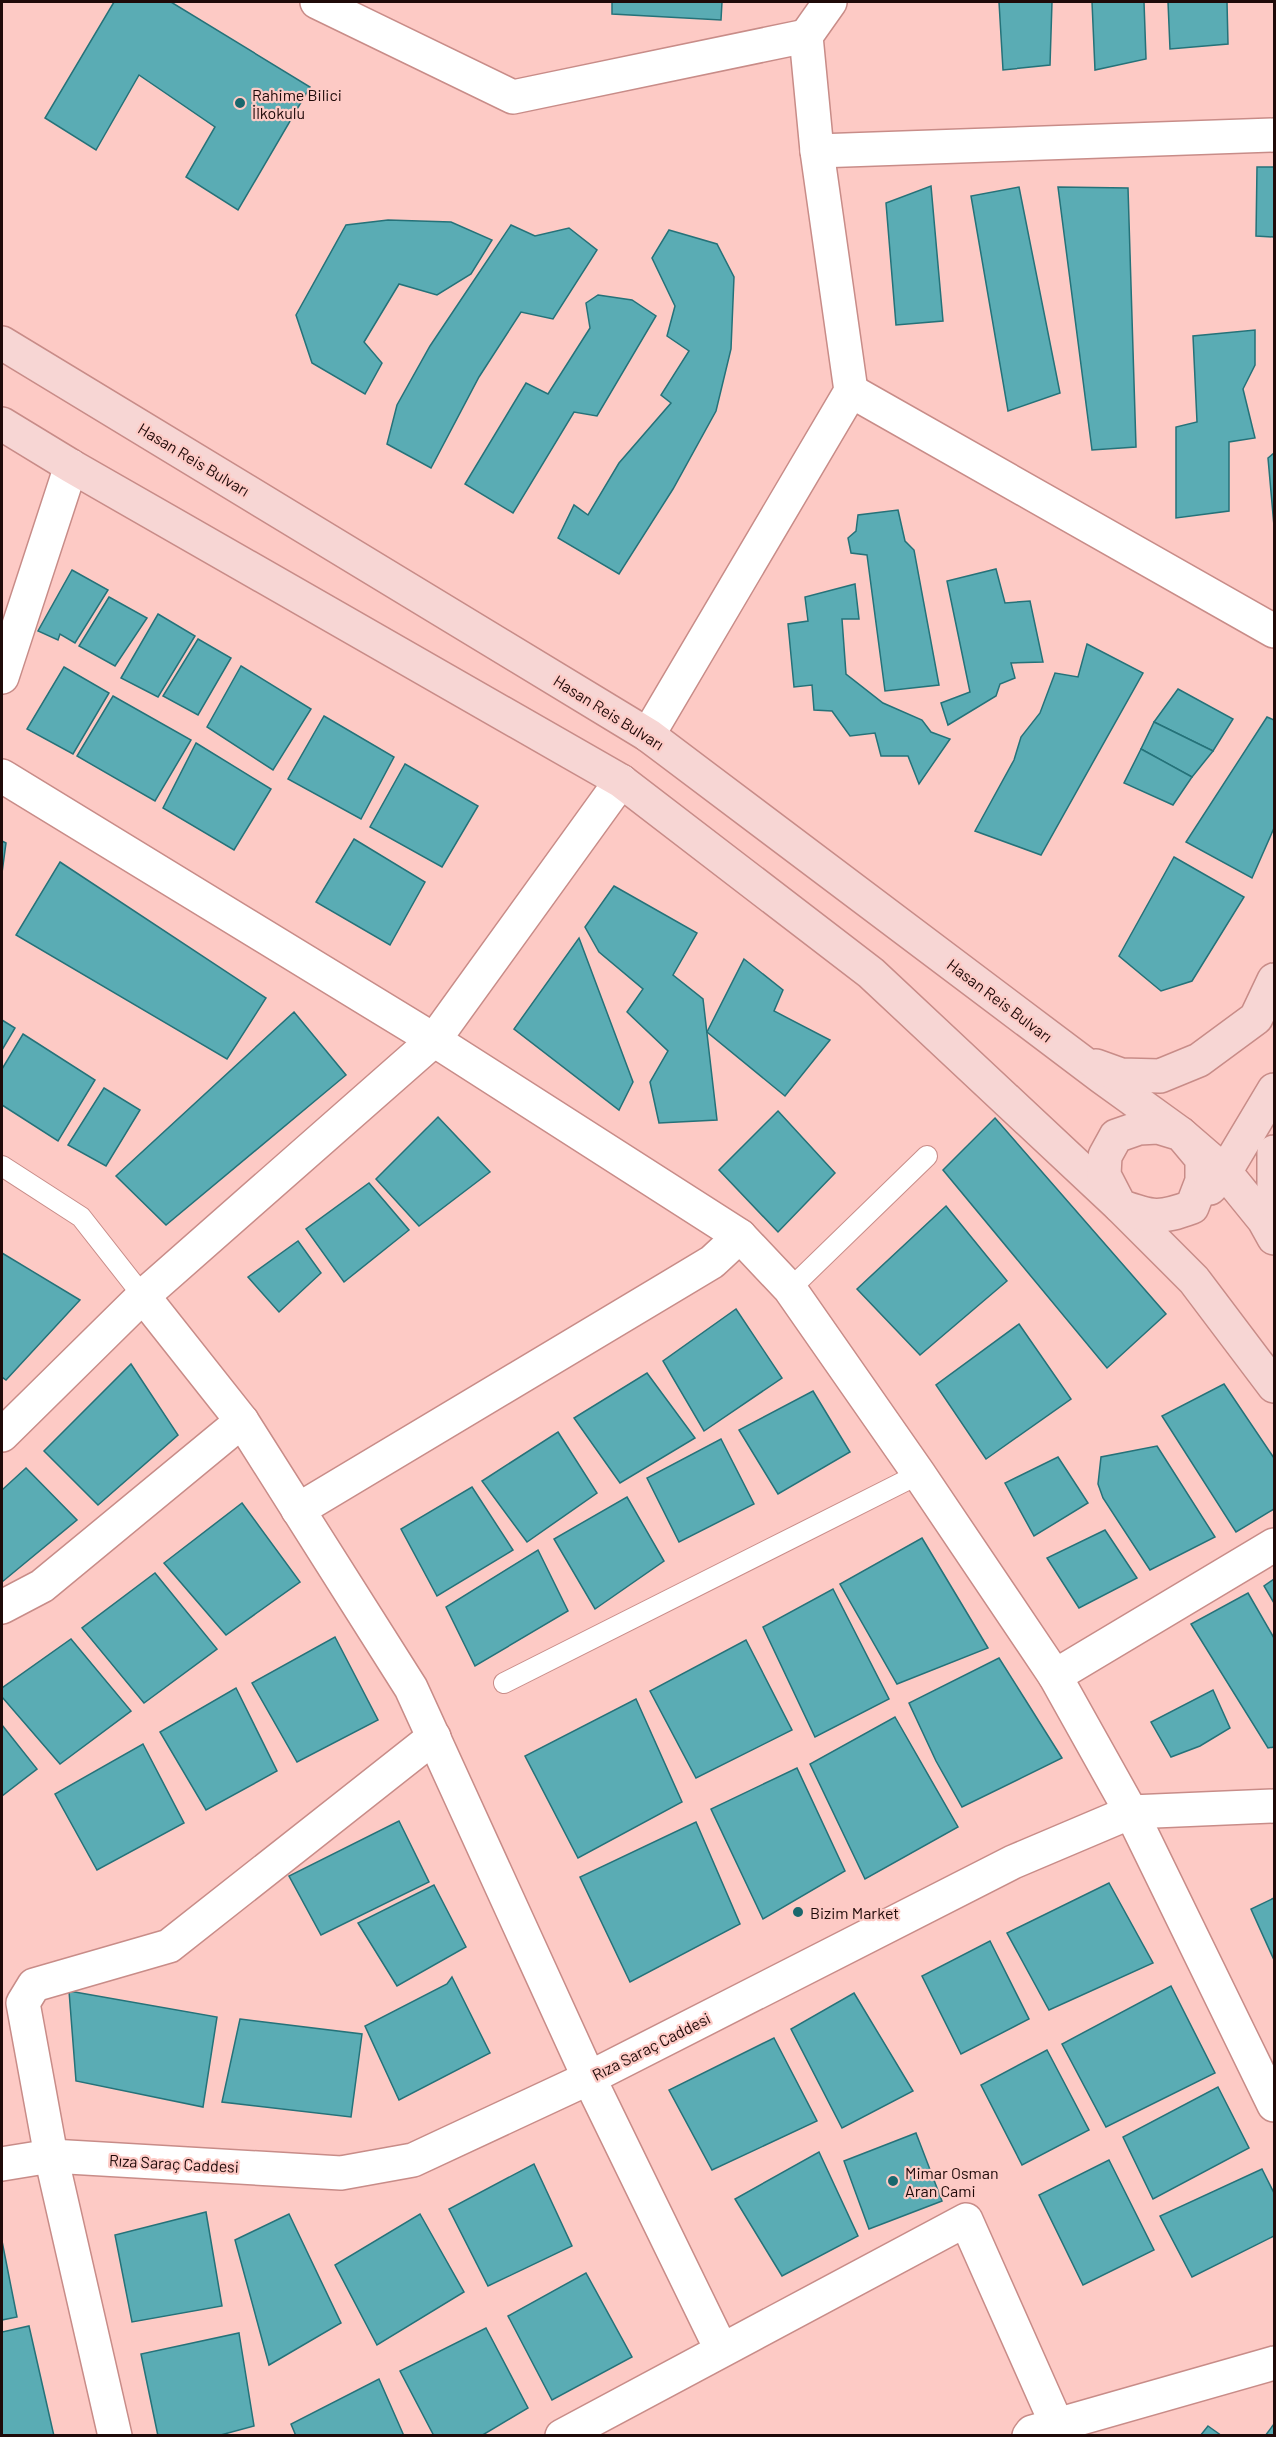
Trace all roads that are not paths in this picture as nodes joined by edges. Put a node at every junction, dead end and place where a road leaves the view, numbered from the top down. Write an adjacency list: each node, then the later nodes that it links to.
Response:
1 (316, 2): 3 (street)
2 (830, 2): 3 (street)
3 (806, 36): 5 (street)
4 (1275, 135): 5 (street)
5 (817, 151): 7 (street)
6 (2, 343): 12 (main road, Hasan Reis Bulvarı)
7 (851, 391): 10 (street); 12 (street)
8 (2, 424): 9 (main road)
9 (71, 466): 11 (street); 14 (main road)
10 (1275, 631)
11 (2, 677)
12 (648, 735): 18 (main road, Hasan Reis Bulvarı)
13 (2, 776): 17 (street)
14 (621, 781): 17 (street); 28 (main road)
15 (1275, 980): 16 (main road)
16 (1256, 1018): 18 (main road); 20 (main road)
17 (434, 1040): 30 (street); 33 (street)
18 (1082, 1061): 20 (main road, Hasan Reis Bulvarı)
19 (1275, 1089): 26 (main road)
20 (1150, 1112): 21 (main road, Hasan Reis Bulvarı); 22 (main road)
21 (1181, 1134): 22 (main road); 26 (main road); 29 (main road)
22 (1116, 1136): 28 (main road)
23 (1275, 1152): 27 (main road)
24 (927, 1156): 32 (lane)
25 (2, 1166): 33 (lane)
26 (1225, 1172): 29 (main road); 31 (main road)
27 (1275, 1202)
28 (1120, 1206): 29 (main road); 34 (main road)
29 (1192, 1207)
30 (740, 1236): 32 (street); 38 (street)
31 (1275, 1238)
32 (790, 1289): 37 (street)
33 (143, 1296): 35 (street); 36 (street)
34 (1275, 1386)
35 (242, 1421): 38 (street); 40 (street)
36 (2, 1435)
37 (919, 1474): 41 (street); 42 (lane)
38 (298, 1510): 43 (street)
39 (1275, 1545): 41 (street)
40 (2, 1608)
41 (1055, 1676): 45 (street)
42 (504, 1683)
43 (434, 1737): 46 (street); 48 (street)
44 (1275, 1806): 45 (street, Rıza Saraç Caddesi)
45 (1131, 1812): 46 (street, Rıza Saraç Caddesi); 47 (street)
46 (589, 2078): 48 (street, Rıza Saraç Caddesi); 50 (street)
47 (1275, 2105)
48 (51, 2156): 49 (street, Rıza Saraç Caddesi); 53 (street)
49 (2, 2164)
50 (721, 2349): 52 (street); 54 (street)
51 (1275, 2363): 52 (street)
52 (1043, 2430)
53 (115, 2436)
54 (562, 2436)

